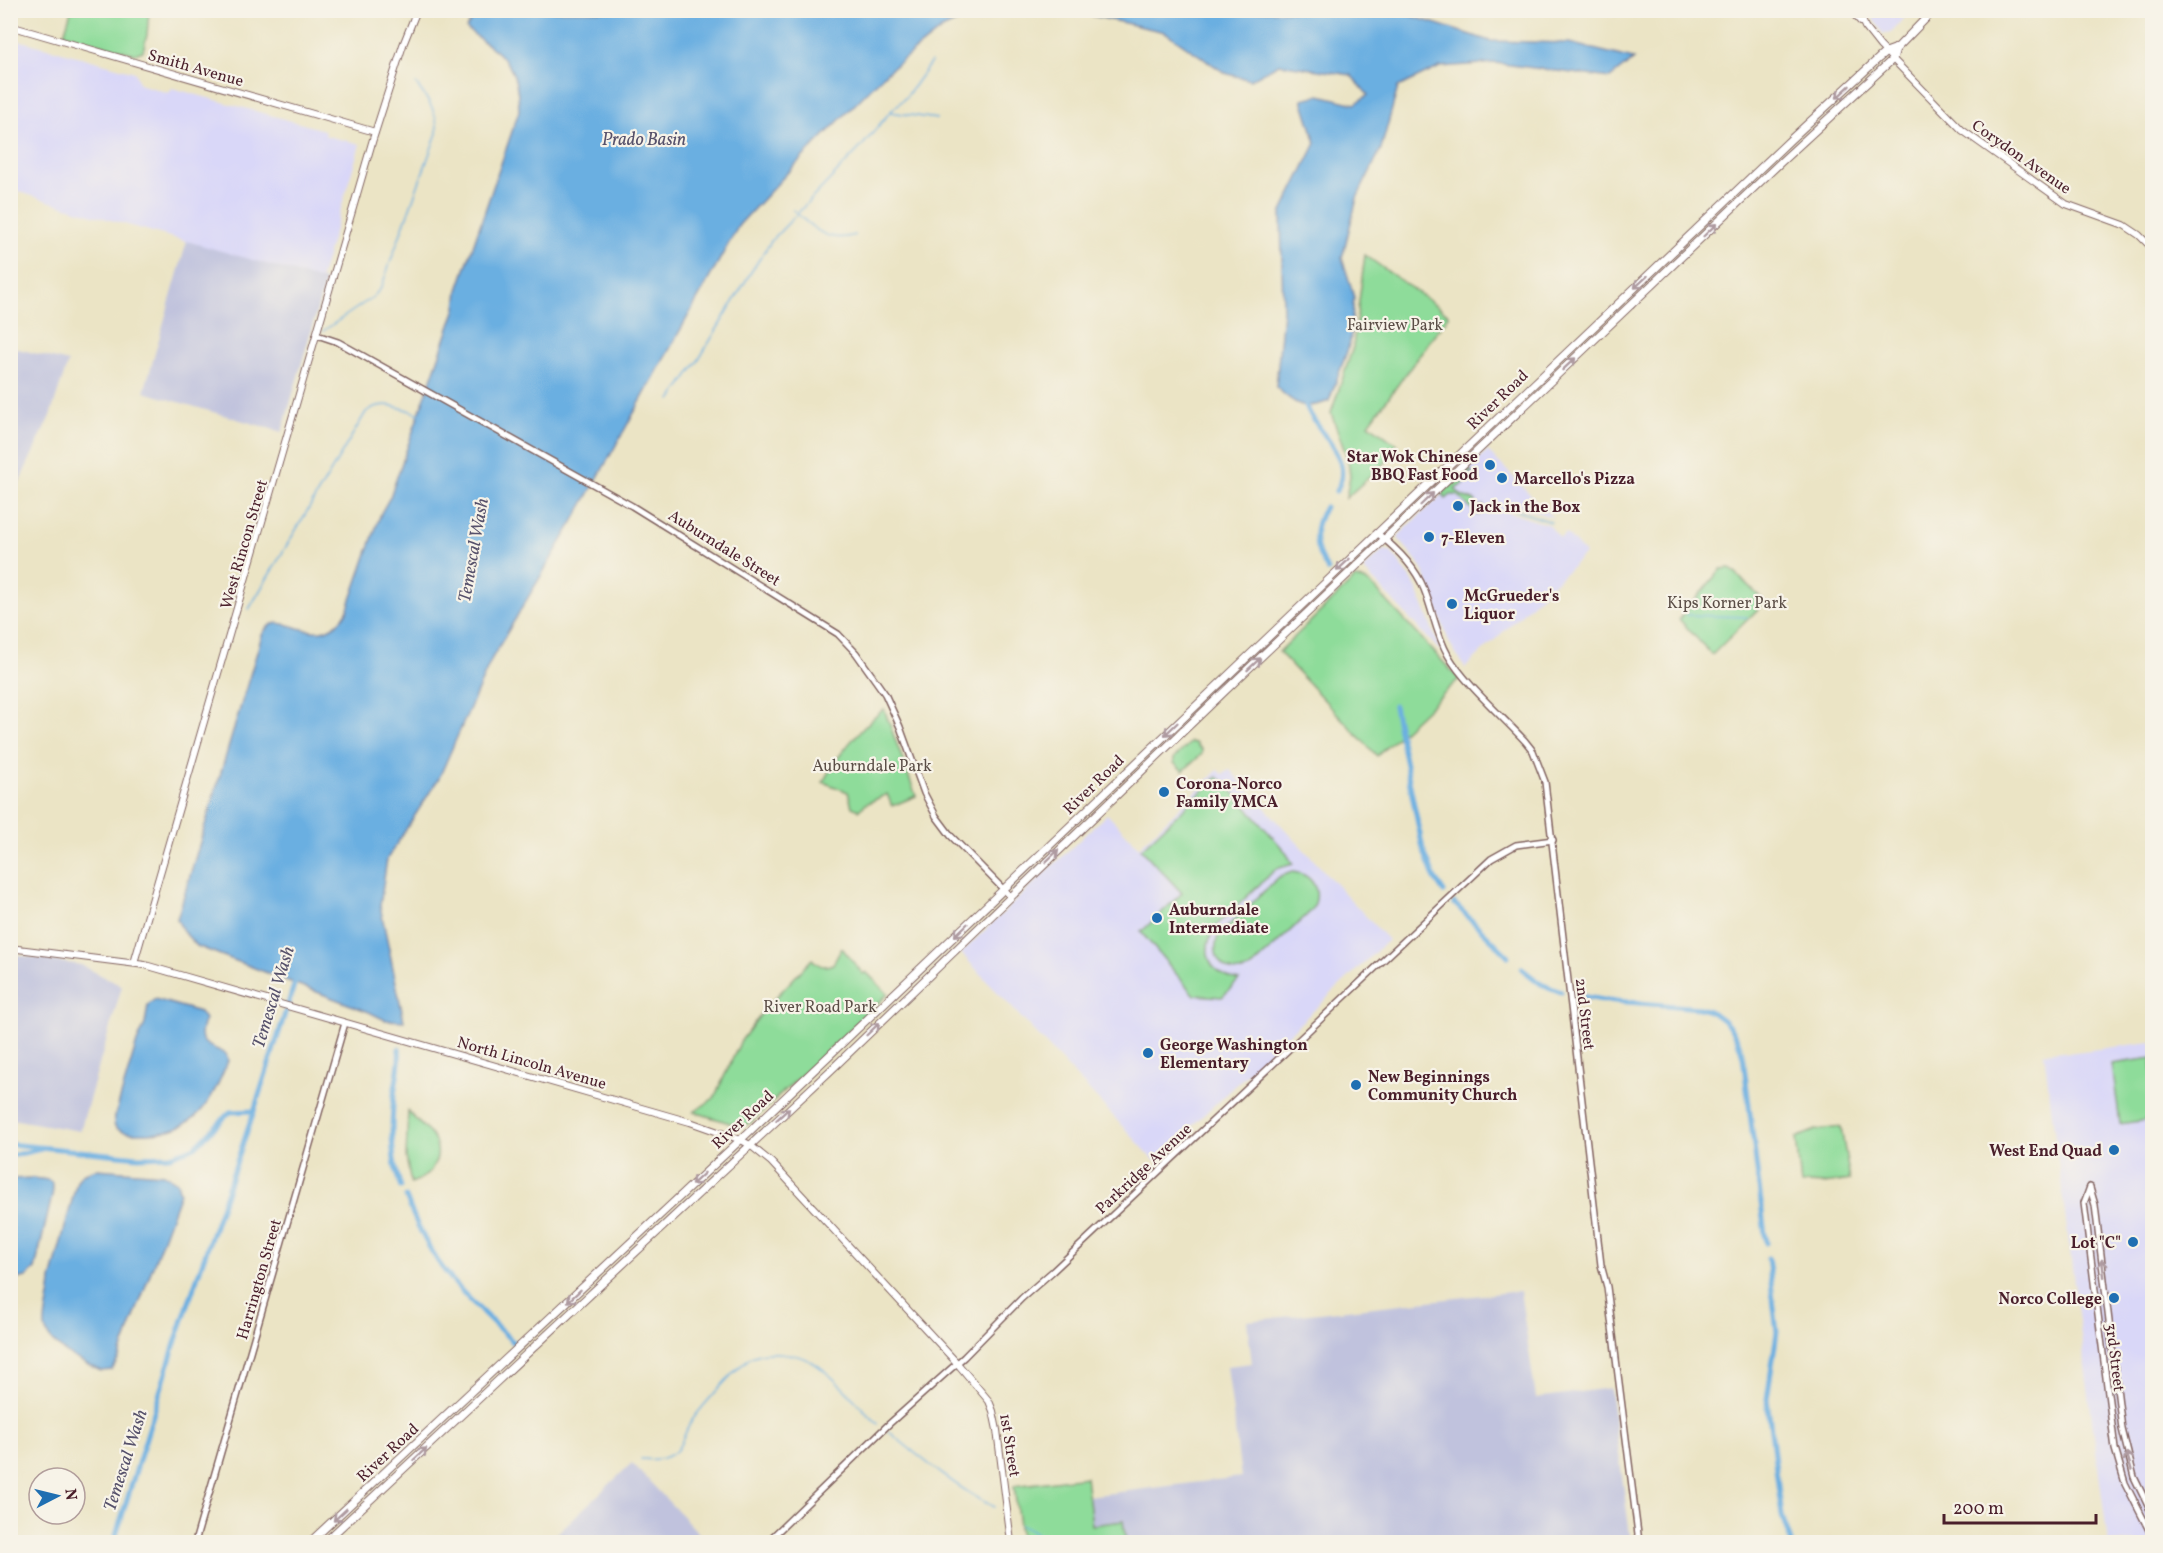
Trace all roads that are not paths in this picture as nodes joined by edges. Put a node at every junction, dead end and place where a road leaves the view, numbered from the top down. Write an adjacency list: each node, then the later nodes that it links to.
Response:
1 (417, 10): 10 (main road, West Rincon Street)
2 (1850, 10): 6 (main road, Corydon Avenue)
3 (1858, 10): 6 (main road)
4 (1934, 10): 7 (main road, River Road)
5 (10, 26): 10 (main road, Smith Avenue)
6 (1865, 27): 8 (main road, Corydon Avenue)
7 (1896, 48): 8 (main road, River Road); 9 (main road, River Road)
8 (1886, 52): 9 (main road, Corydon Avenue); 13 (main road, River Road, one-way to 13)
9 (1893, 59): 11 (main road, Corydon Avenue); 14 (main road, River Road, one-way to 9)
10 (375, 132): 12 (main road, West Rincon Street)
11 (2152, 248)
12 (317, 335): 16 (street, Auburndale Street); 19 (main road, West Rincon Street)
13 (1377, 533): 14 (street, 2nd Street); 16 (main road, River Road, one-way to 16)
14 (1385, 539): 15 (street, 2nd Street); 17 (main road, River Road, one-way to 14)
15 (1552, 840): 23 (street, Parkridge Avenue); 31 (street, 2nd Street)
16 (1003, 889): 17 (street, Auburndale Street); 21 (main road, River Road, one-way to 21)
17 (1010, 896): 22 (main road, River Road, one-way to 17)
18 (10, 948): 19 (main road, North Lincoln Avenue)
19 (134, 963): 20 (main road, North Lincoln Avenue)
20 (345, 1023): 21 (main road, North Lincoln Avenue); 26 (street, Harrington Street)
21 (741, 1140): 22 (main road, North Lincoln Avenue); 27 (main road, River Road, one-way to 27)
22 (750, 1145): 23 (main road, North Lincoln Avenue); 28 (main road, River Road, one-way to 22)
23 (957, 1363): 29 (street, Parkridge Avenue); 30 (main road, 1st Street)
24 (2152, 1514): 25 (street, 3rd Street, one-way to 25)
25 (2152, 1536)
26 (195, 1542)
27 (310, 1542)
28 (326, 1542)
29 (767, 1542)
30 (1011, 1542)
31 (1639, 1542)

